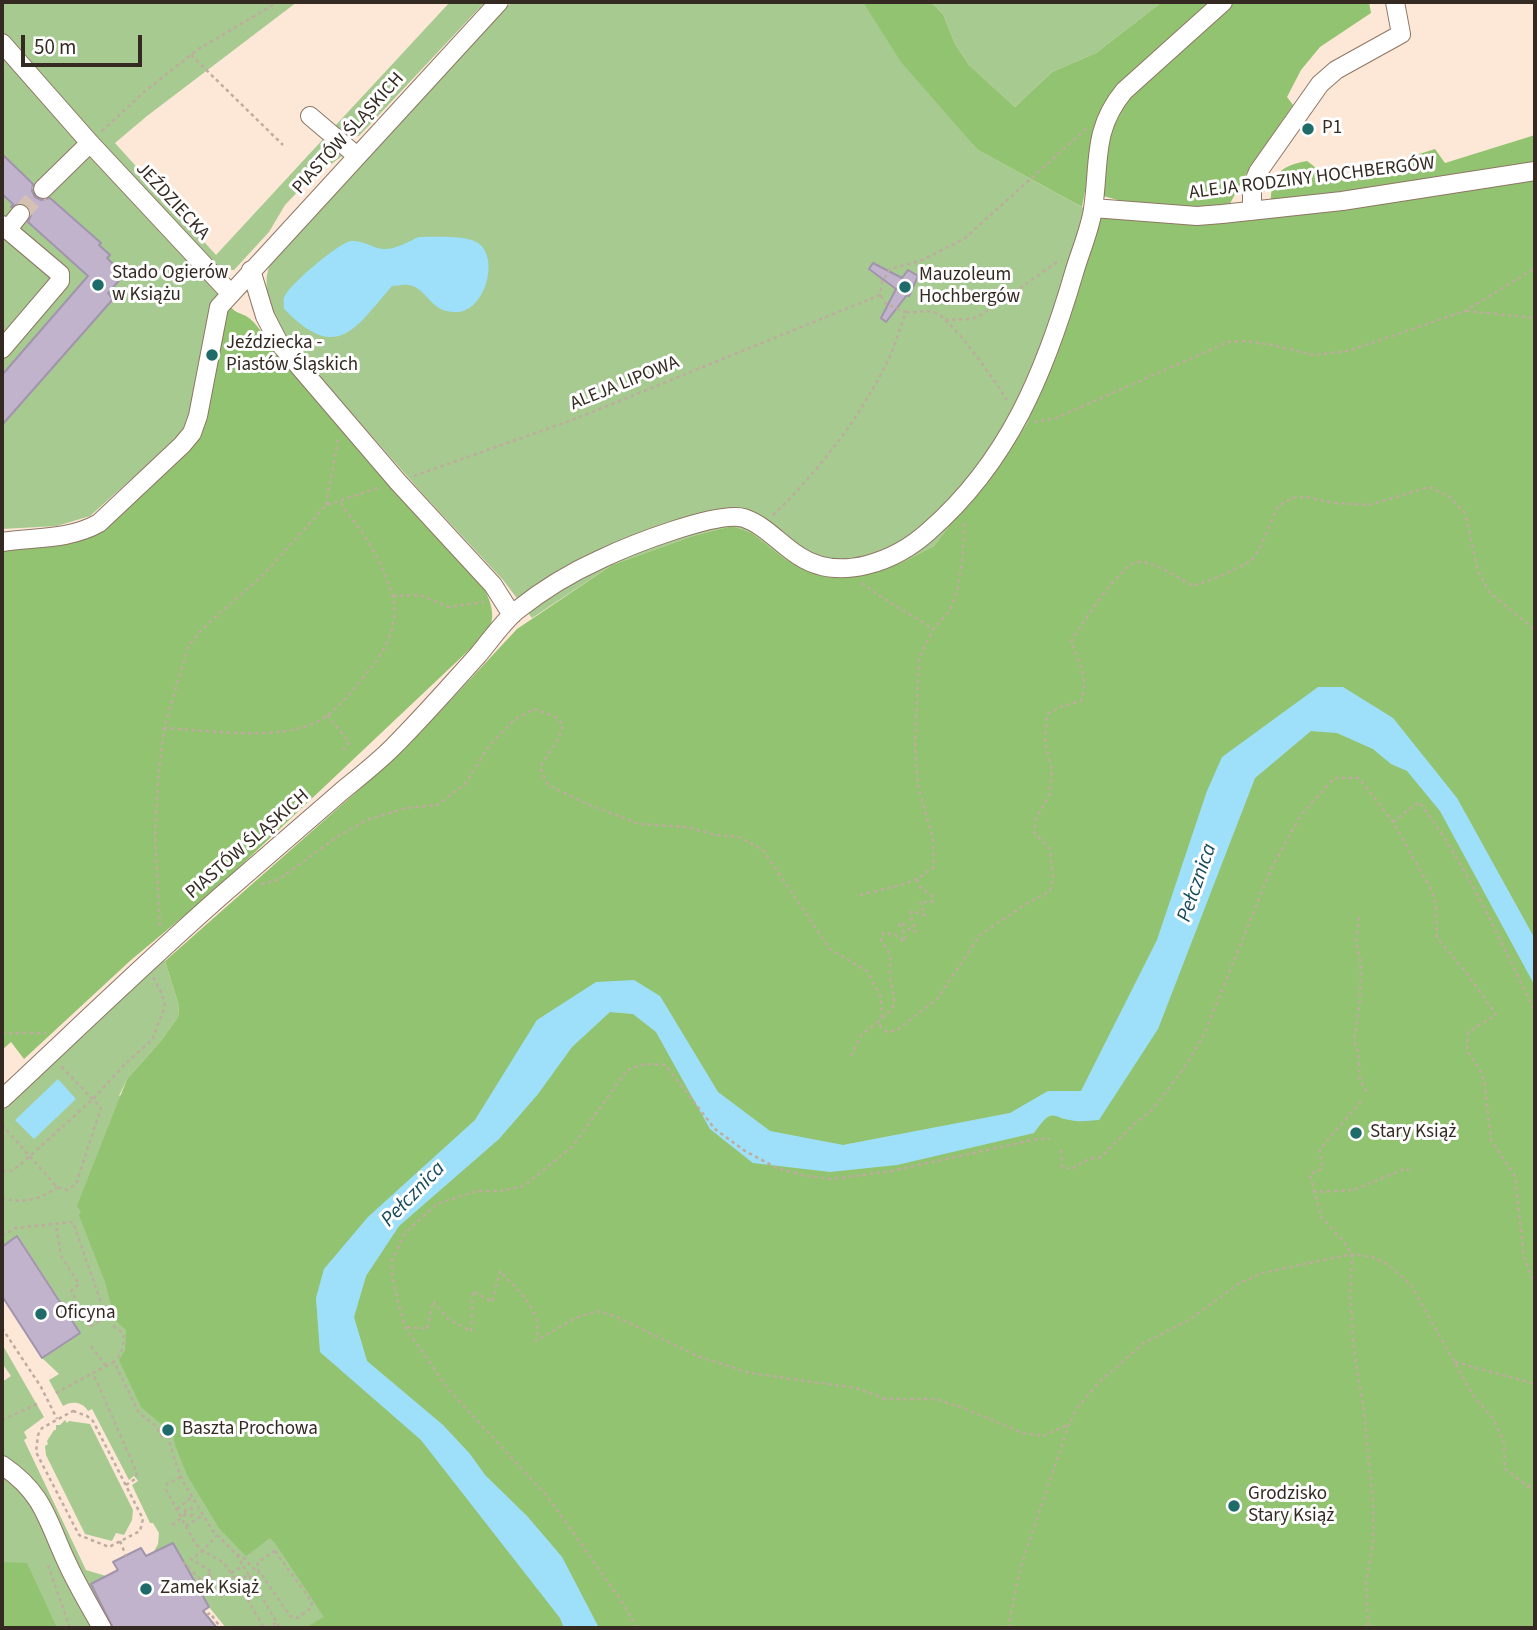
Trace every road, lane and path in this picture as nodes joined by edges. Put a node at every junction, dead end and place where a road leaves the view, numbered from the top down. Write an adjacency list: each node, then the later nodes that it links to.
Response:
1 (278, 2): 6 (path)
2 (499, 2): 11 (street, PIASTÓW ŚLĄSKICH)
3 (1223, 2): 8 (street)
4 (1395, 2): 15 (street)
5 (2, 43): 9 (street, JEŹDZIECKA)
6 (191, 55): 9 (path); 10 (path)
7 (310, 116): 11 (street)
8 (1104, 121): 14 (street); 22 (path)
9 (90, 143): 13 (street); 21 (street, JEŹDZIECKA)
10 (283, 145)
11 (357, 156): 20 (street, PIASTÓW ŚLĄSKICH)
12 (1535, 171): 15 (street, ALEJA RODZINY HOCHBERGÓW)
13 (43, 189)
14 (1093, 208): 15 (street, ALEJA RODZINY HOCHBERGÓW); 18 (street)
15 (1252, 211)
16 (20, 214): 17 (street)
17 (5, 227): 27 (street)
18 (1082, 246): 26 (path); 29 (street)
19 (1535, 268): 23 (path)
20 (251, 270): 21 (street, PIASTÓW ŚLĄSKICH); 28 (street)
21 (230, 293): 35 (street)
22 (880, 295): 24 (path); 30 (path, ALEJA LIPOWA)
23 (1465, 311): 25 (path); 29 (path)
24 (906, 312): 26 (path); 34 (path)
25 (1535, 318)
26 (945, 320): 29 (path)
27 (2, 349)
28 (343, 415): 30 (street); 33 (path)
29 (1021, 415): 32 (street)
30 (398, 482): 31 (path, ALEJA LIPOWA); 38 (street)
31 (340, 500): 33 (path, ALEJA LIPOWA); 37 (path)
32 (959, 501): 36 (street); 40 (path)
33 (326, 505): 43 (path)
34 (760, 526): 36 (street); 39 (street, PIASTÓW ŚLĄSKICH)
35 (2, 542)
36 (846, 569): 40 (path)
37 (393, 596): 38 (path); 42 (path)
38 (501, 597): 39 (street)
39 (512, 615): 50 (street, PIASTÓW ŚLĄSKICH)
40 (933, 629): 46 (path)
41 (1535, 630): 54 (path)
42 (327, 715): 43 (path); 44 (path)
43 (164, 728): 50 (path)
44 (343, 750)
45 (1393, 822): 52 (path); 65 (path); 75 (path)
46 (917, 879): 48 (path); 53 (path)
47 (251, 886): 53 (path)
48 (860, 895)
49 (1359, 917): 59 (path)
50 (166, 946): 51 (street, PIASTÓW ŚLĄSKICH)
51 (146, 965): 55 (street, PIASTÓW ŚLĄSKICH); 61 (path)
52 (1535, 1012)
53 (882, 1018): 54 (path)
54 (877, 1023): 57 (path)
55 (74, 1031): 56 (path); 60 (street, PIASTÓW ŚLĄSKICH)
56 (2, 1033)
57 (851, 1056)
58 (63, 1068): 61 (path)
59 (1367, 1092)
60 (2, 1099)
61 (93, 1099): 66 (path); 69 (path)
62 (1361, 1101): 70 (path)
63 (2, 1125): 66 (path)
64 (1050, 1139): 77 (path)
65 (1061, 1150)
66 (30, 1157): 68 (path); 69 (path)
67 (1409, 1170): 70 (path)
68 (2, 1171)
69 (57, 1187): 71 (path)
70 (1314, 1192): 74 (path)
71 (2, 1197)
72 (56, 1226): 72 (path); 73 (path)
73 (2, 1236)
74 (1352, 1254): 81 (path); 89 (path); 134 (path)
75 (1535, 1285)
76 (113, 1326): 80 (path)
77 (405, 1327): 89 (path); 132 (path)
78 (2, 1328): 87 (path)
79 (91, 1346): 82 (path)
80 (114, 1362): 82 (path); 91 (path)
81 (1454, 1362): 84 (path); 94 (path)
82 (106, 1366): 83 (path)
83 (93, 1373): 85 (path); 93 (path)
84 (1535, 1384)
85 (56, 1393)
86 (37, 1404): 88 (path)
87 (57, 1419): 93 (path); 110 (path)
88 (2, 1420)
89 (1069, 1424): 133 (path)
90 (2, 1465): 128 (street)
91 (181, 1477): 96 (path); 99 (path)
92 (1535, 1481): 94 (path)
93 (126, 1485): 110 (path)
94 (1528, 1487): 95 (path)
95 (1535, 1492)
96 (192, 1497): 97 (path); 98 (path)
97 (184, 1503): 99 (path); 100 (path)
98 (198, 1507): 101 (path); 104 (path)
99 (177, 1509): 105 (path)
100 (187, 1509): 101 (path); 102 (path)
101 (193, 1510): 103 (path)
102 (186, 1514): 103 (path); 105 (path)
103 (191, 1515): 106 (path)
104 (203, 1516): 106 (path); 109 (path)
105 (182, 1518): 107 (path); 108 (path)
106 (194, 1521): 108 (path)
107 (173, 1525)
108 (186, 1526): 112 (path)
109 (217, 1535): 112 (path); 114 (path)
110 (120, 1541): 115 (path)
111 (271, 1547): 113 (path)
112 (203, 1551): 119 (path); 122 (path)
113 (275, 1551): 120 (path); 120 (path)
114 (237, 1555): 118 (path); 120 (path)
115 (126, 1556)
116 (183, 1562): 122 (path)
117 (48, 1564): 127 (path)
118 (243, 1566): 119 (path); 121 (path)
119 (231, 1573): 123 (path)
120 (260, 1573)
121 (249, 1574): 123 (path); 126 (path)
122 (210, 1576): 124 (path)
123 (237, 1581): 130 (path)
124 (223, 1599)
125 (207, 1615): 129 (path)
126 (276, 1622): 130 (path); 131 (path)
127 (70, 1628)
128 (103, 1628)
129 (221, 1628)
130 (265, 1628)
131 (279, 1628)
132 (637, 1628)
133 (1008, 1628)
134 (1368, 1628)

